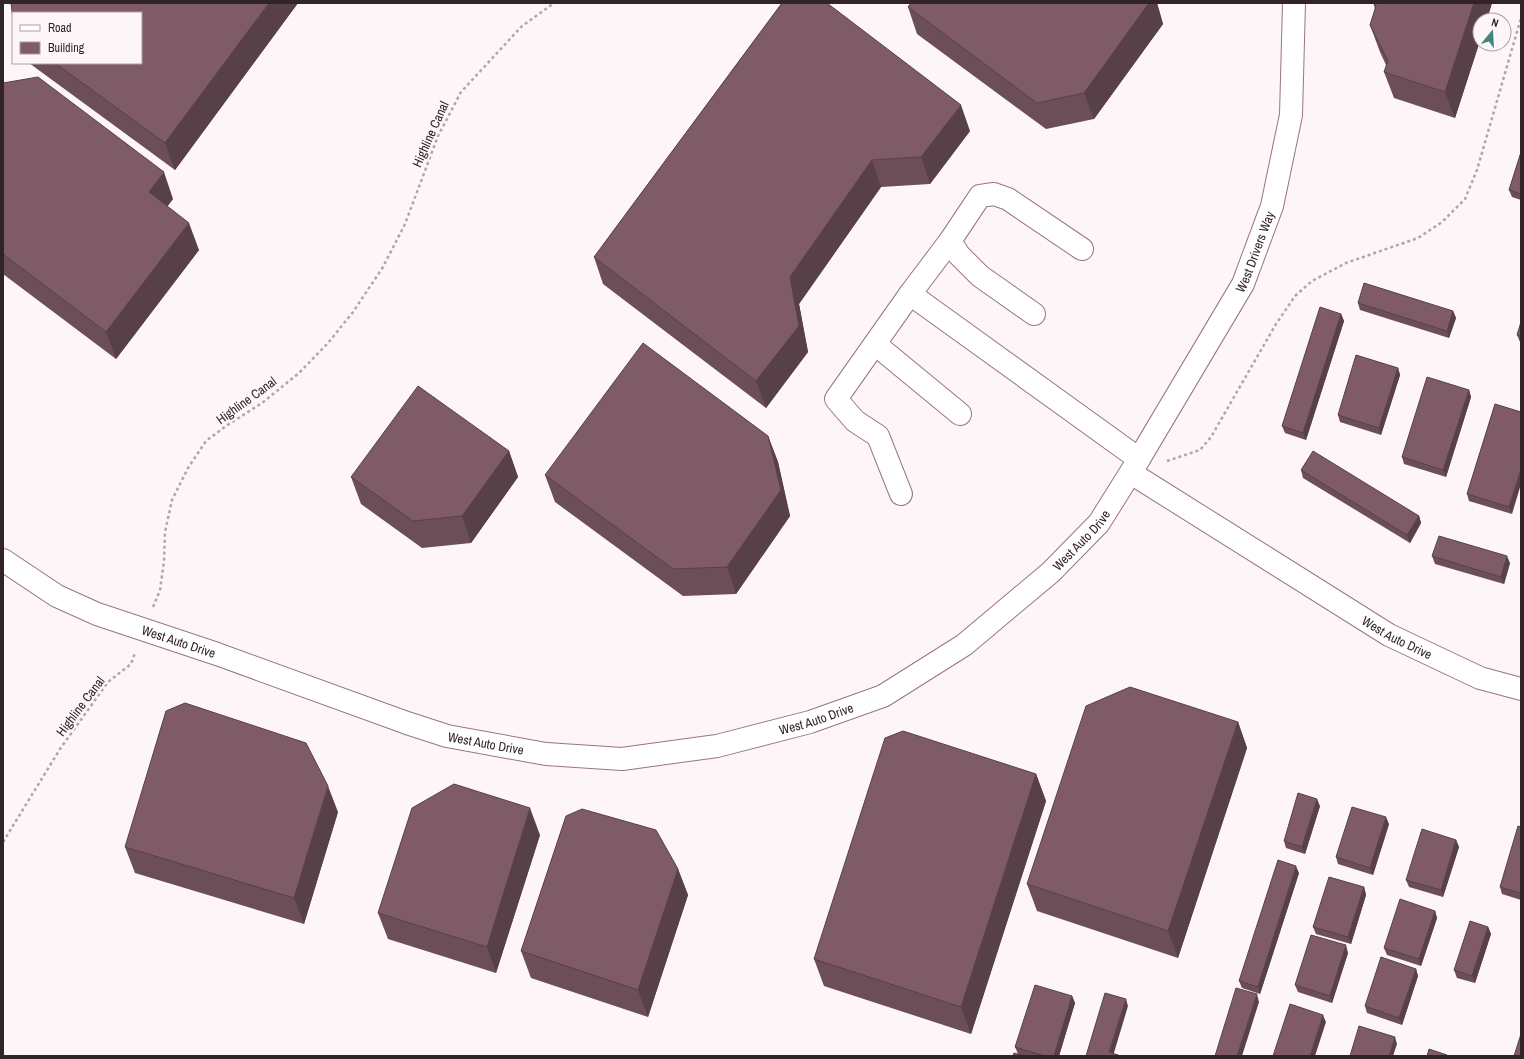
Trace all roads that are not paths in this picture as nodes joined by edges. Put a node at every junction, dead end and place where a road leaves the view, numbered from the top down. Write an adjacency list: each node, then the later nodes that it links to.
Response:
1 (1294, 3): 8 (street, West Drivers Way)
2 (950, 241): 3 (street); 4 (street); 5 (street)
3 (1082, 249)
4 (910, 294): 6 (street); 8 (street)
5 (1034, 314)
6 (875, 344): 7 (street); 9 (street)
7 (960, 414)
8 (1135, 466): 10 (street, West Auto Drive); 11 (street, West Auto Drive)
9 (901, 494)
10 (3, 560)
11 (1521, 689)

